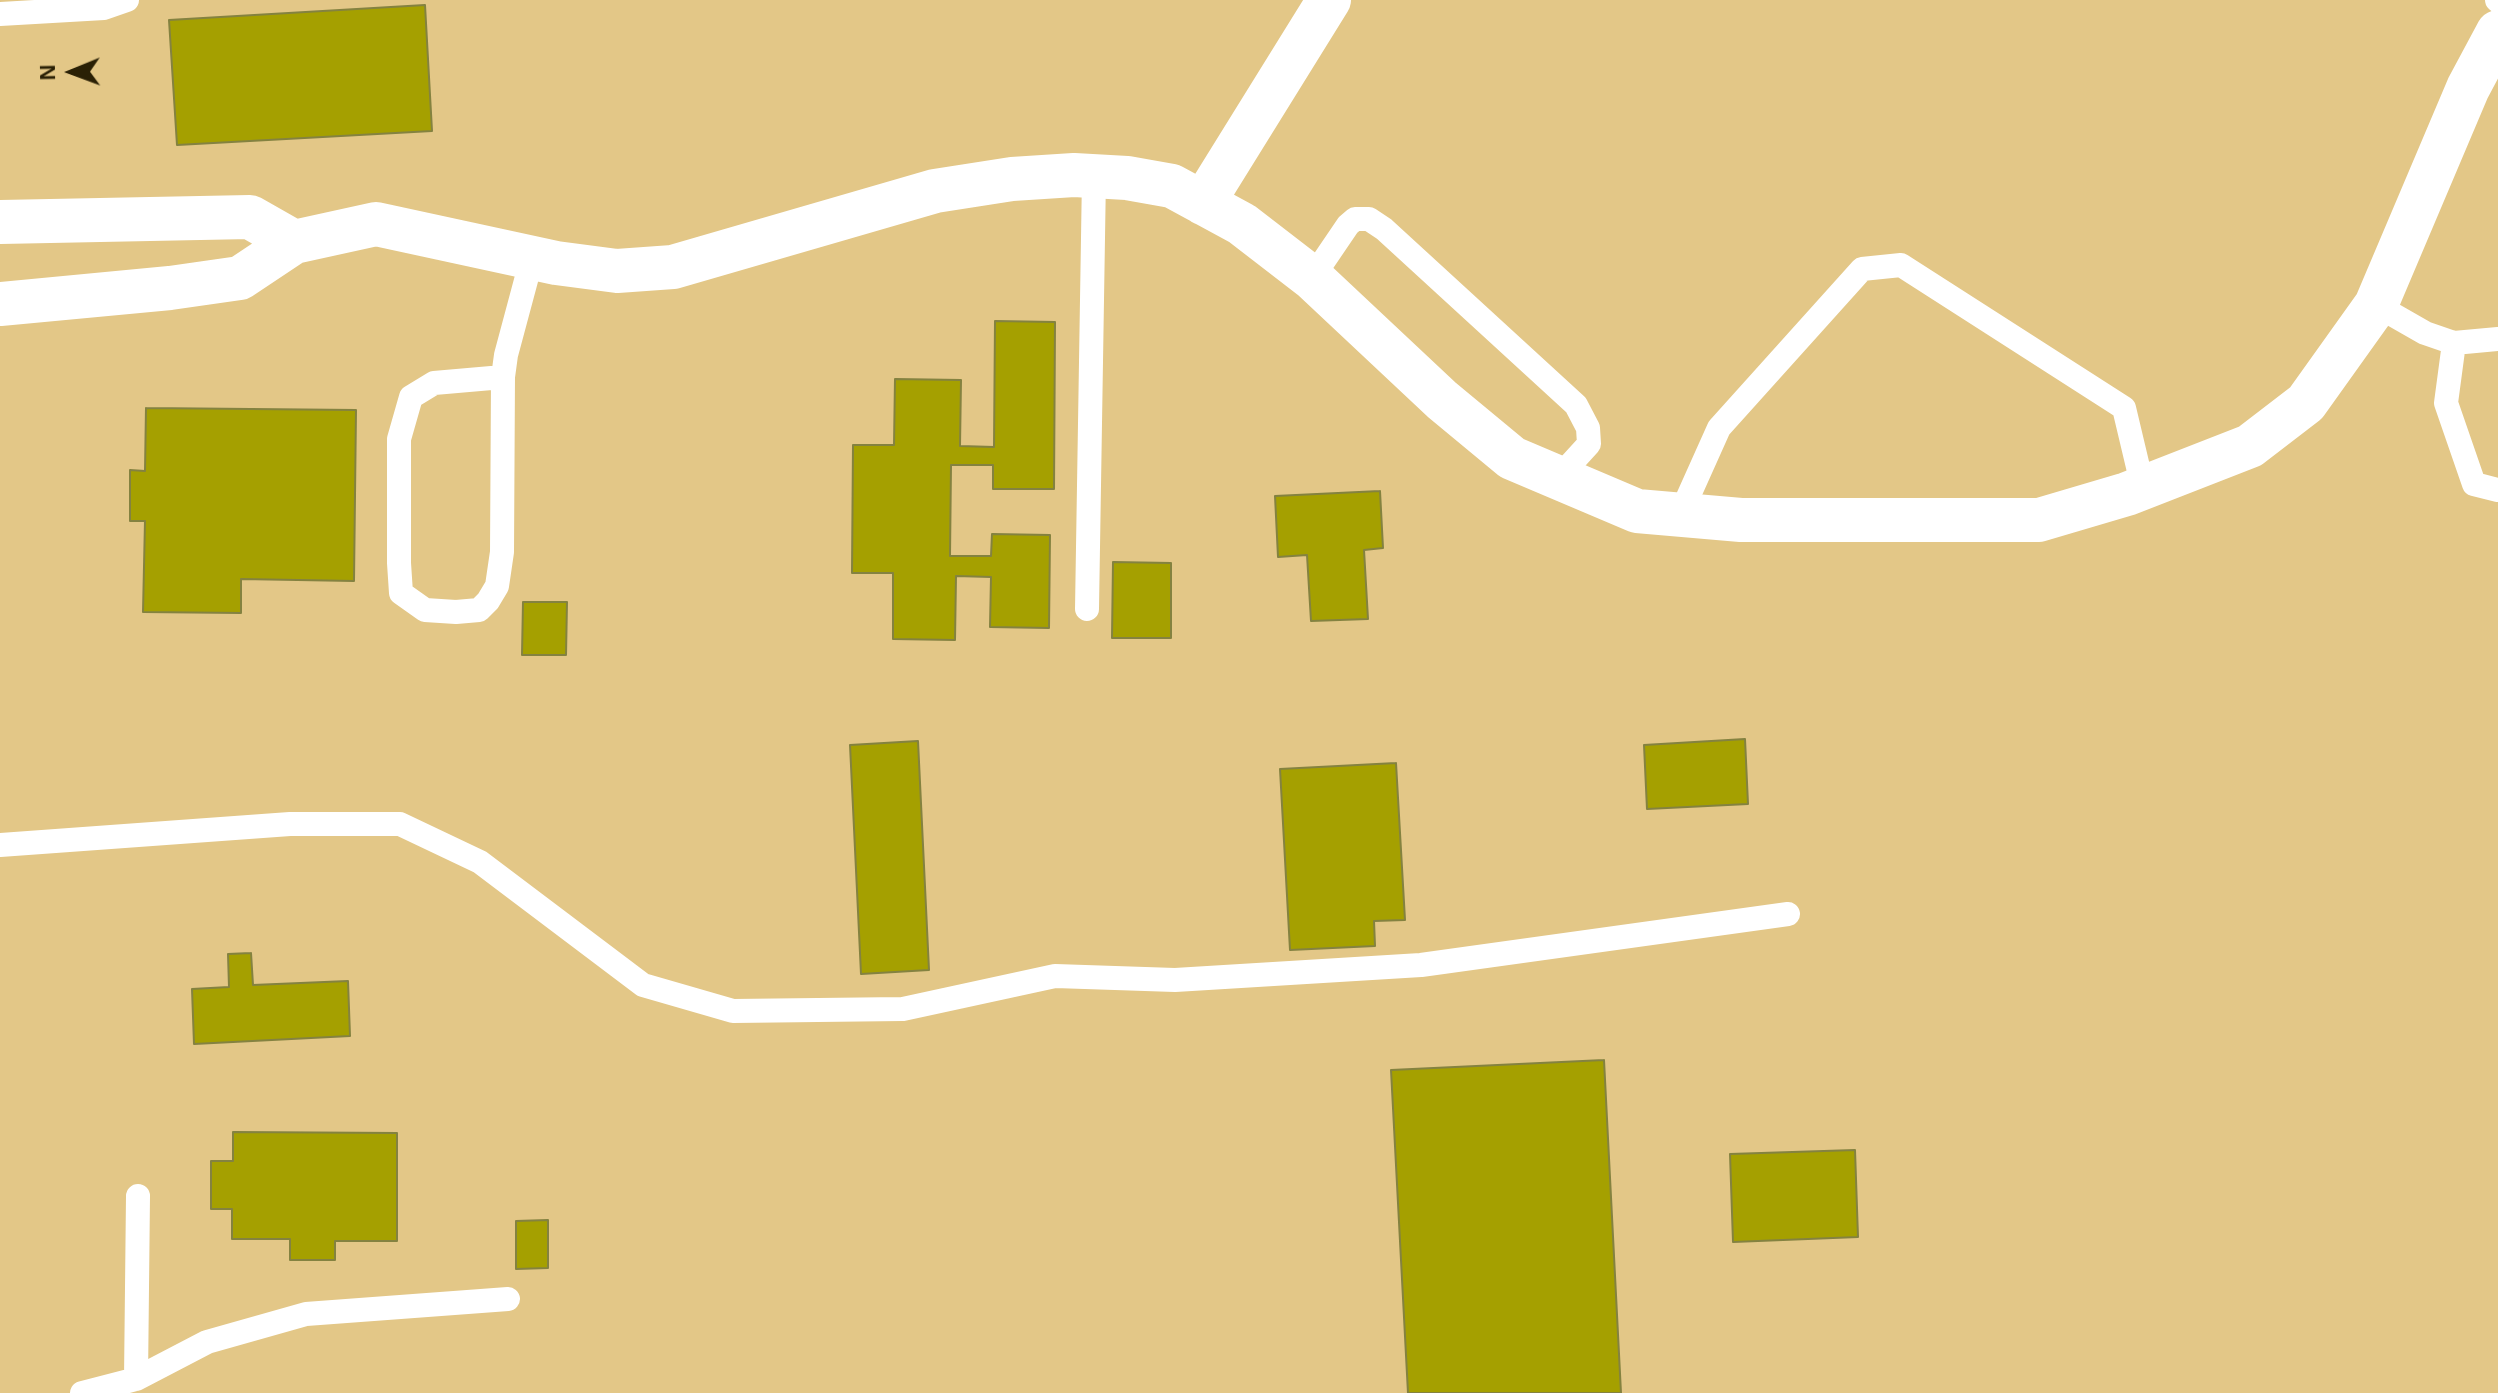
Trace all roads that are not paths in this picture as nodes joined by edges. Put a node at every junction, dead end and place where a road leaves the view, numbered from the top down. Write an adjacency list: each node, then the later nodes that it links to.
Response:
1 (127, 0): 3 (lane)
2 (1329, 0): 6 (street)
3 (0, 14)
4 (2498, 32): 12 (street)
5 (1094, 176): 6 (street); 9 (street); 20 (lane)
6 (1203, 203): 10 (street)
7 (0, 222): 8 (street)
8 (294, 242): 9 (street); 11 (street)
9 (532, 258): 15 (lane)
10 (1312, 278): 16 (street); 16 (lane)
11 (0, 304)
12 (2376, 305): 14 (lane); 17 (street)
13 (2498, 339): 14 (lane)
14 (2454, 343): 18 (lane)
15 (503, 377): 15 (lane)
16 (1558, 478): 19 (street)
17 (2143, 488): 19 (street); 19 (lane)
18 (2498, 490)
19 (1680, 515)
20 (1087, 609)
21 (0, 845): 22 (lane)
22 (1788, 914)
23 (138, 1196): 25 (lane)
24 (508, 1299): 25 (lane)
25 (136, 1379): 26 (lane)
26 (82, 1393)

